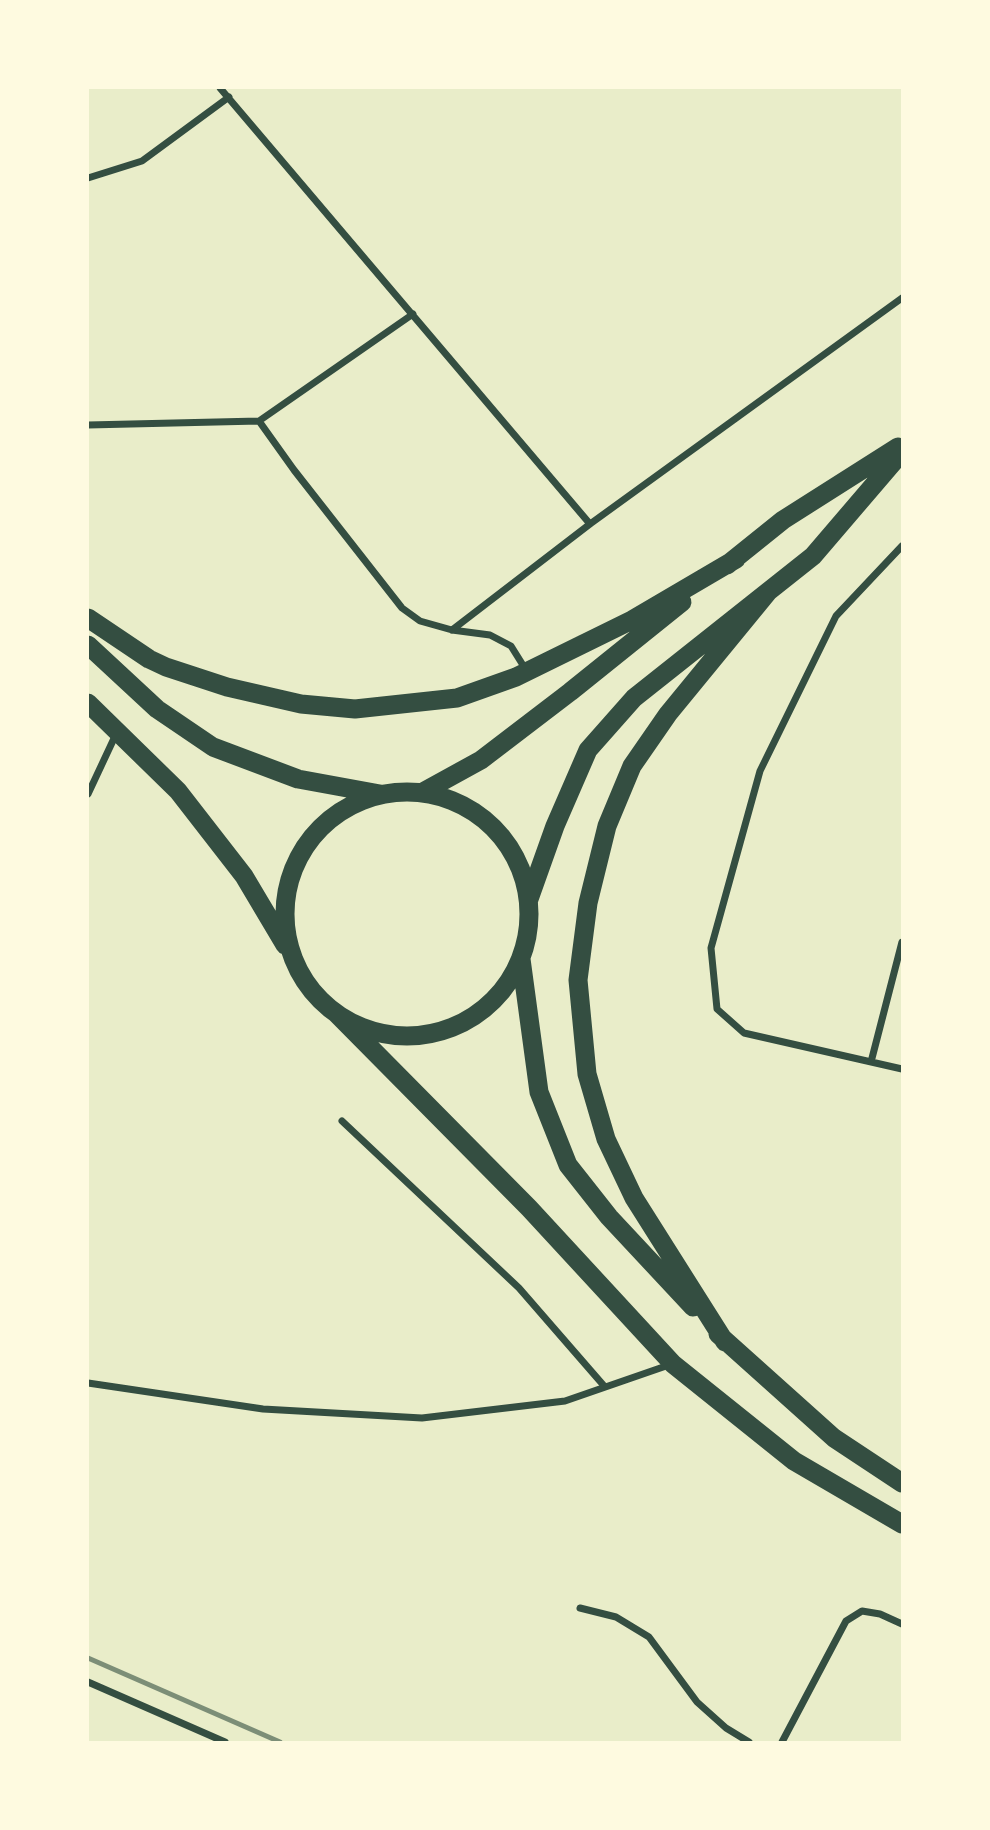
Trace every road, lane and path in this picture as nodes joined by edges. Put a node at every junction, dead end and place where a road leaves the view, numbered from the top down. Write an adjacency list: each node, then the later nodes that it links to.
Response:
1 (220, 88): 2 (street)
2 (229, 97): 3 (street); 5 (street)
3 (88, 178)
4 (902, 298): 10 (street)
5 (413, 314): 6 (street); 10 (street)
6 (259, 421): 7 (street); 15 (street)
7 (88, 425)
8 (902, 445): 12 (highway)
9 (902, 452): 13 (highway)
10 (590, 524): 15 (street)
11 (902, 546): 28 (street)
12 (736, 559): 17 (highway); 20 (highway)
13 (768, 592): 23 (highway); 31 (highway)
14 (88, 618): 17 (highway)
15 (452, 630): 17 (street)
16 (88, 645): 22 (highway)
17 (527, 672)
18 (88, 703): 19 (highway)
19 (117, 732): 21 (street); 25 (highway)
20 (421, 793): 22 (highway); 23 (highway)
21 (88, 794)
22 (384, 795): 25 (highway)
23 (529, 899): 26 (highway)
24 (902, 942): 28 (street)
25 (293, 959): 27 (highway)
26 (521, 959): 27 (highway); 31 (highway)
27 (336, 1013): 32 (highway)
28 (871, 1062): 29 (street)
29 (902, 1069)
30 (342, 1121): 34 (street)
31 (725, 1342): 35 (highway)
32 (673, 1364): 34 (street); 36 (highway)
33 (88, 1383): 34 (street)
34 (605, 1387)
35 (902, 1483)
36 (902, 1524)
37 (580, 1608): 41 (street)
38 (902, 1625): 42 (street)
39 (88, 1682): 40 (street)
40 (225, 1742)
41 (750, 1742)
42 (782, 1742)

